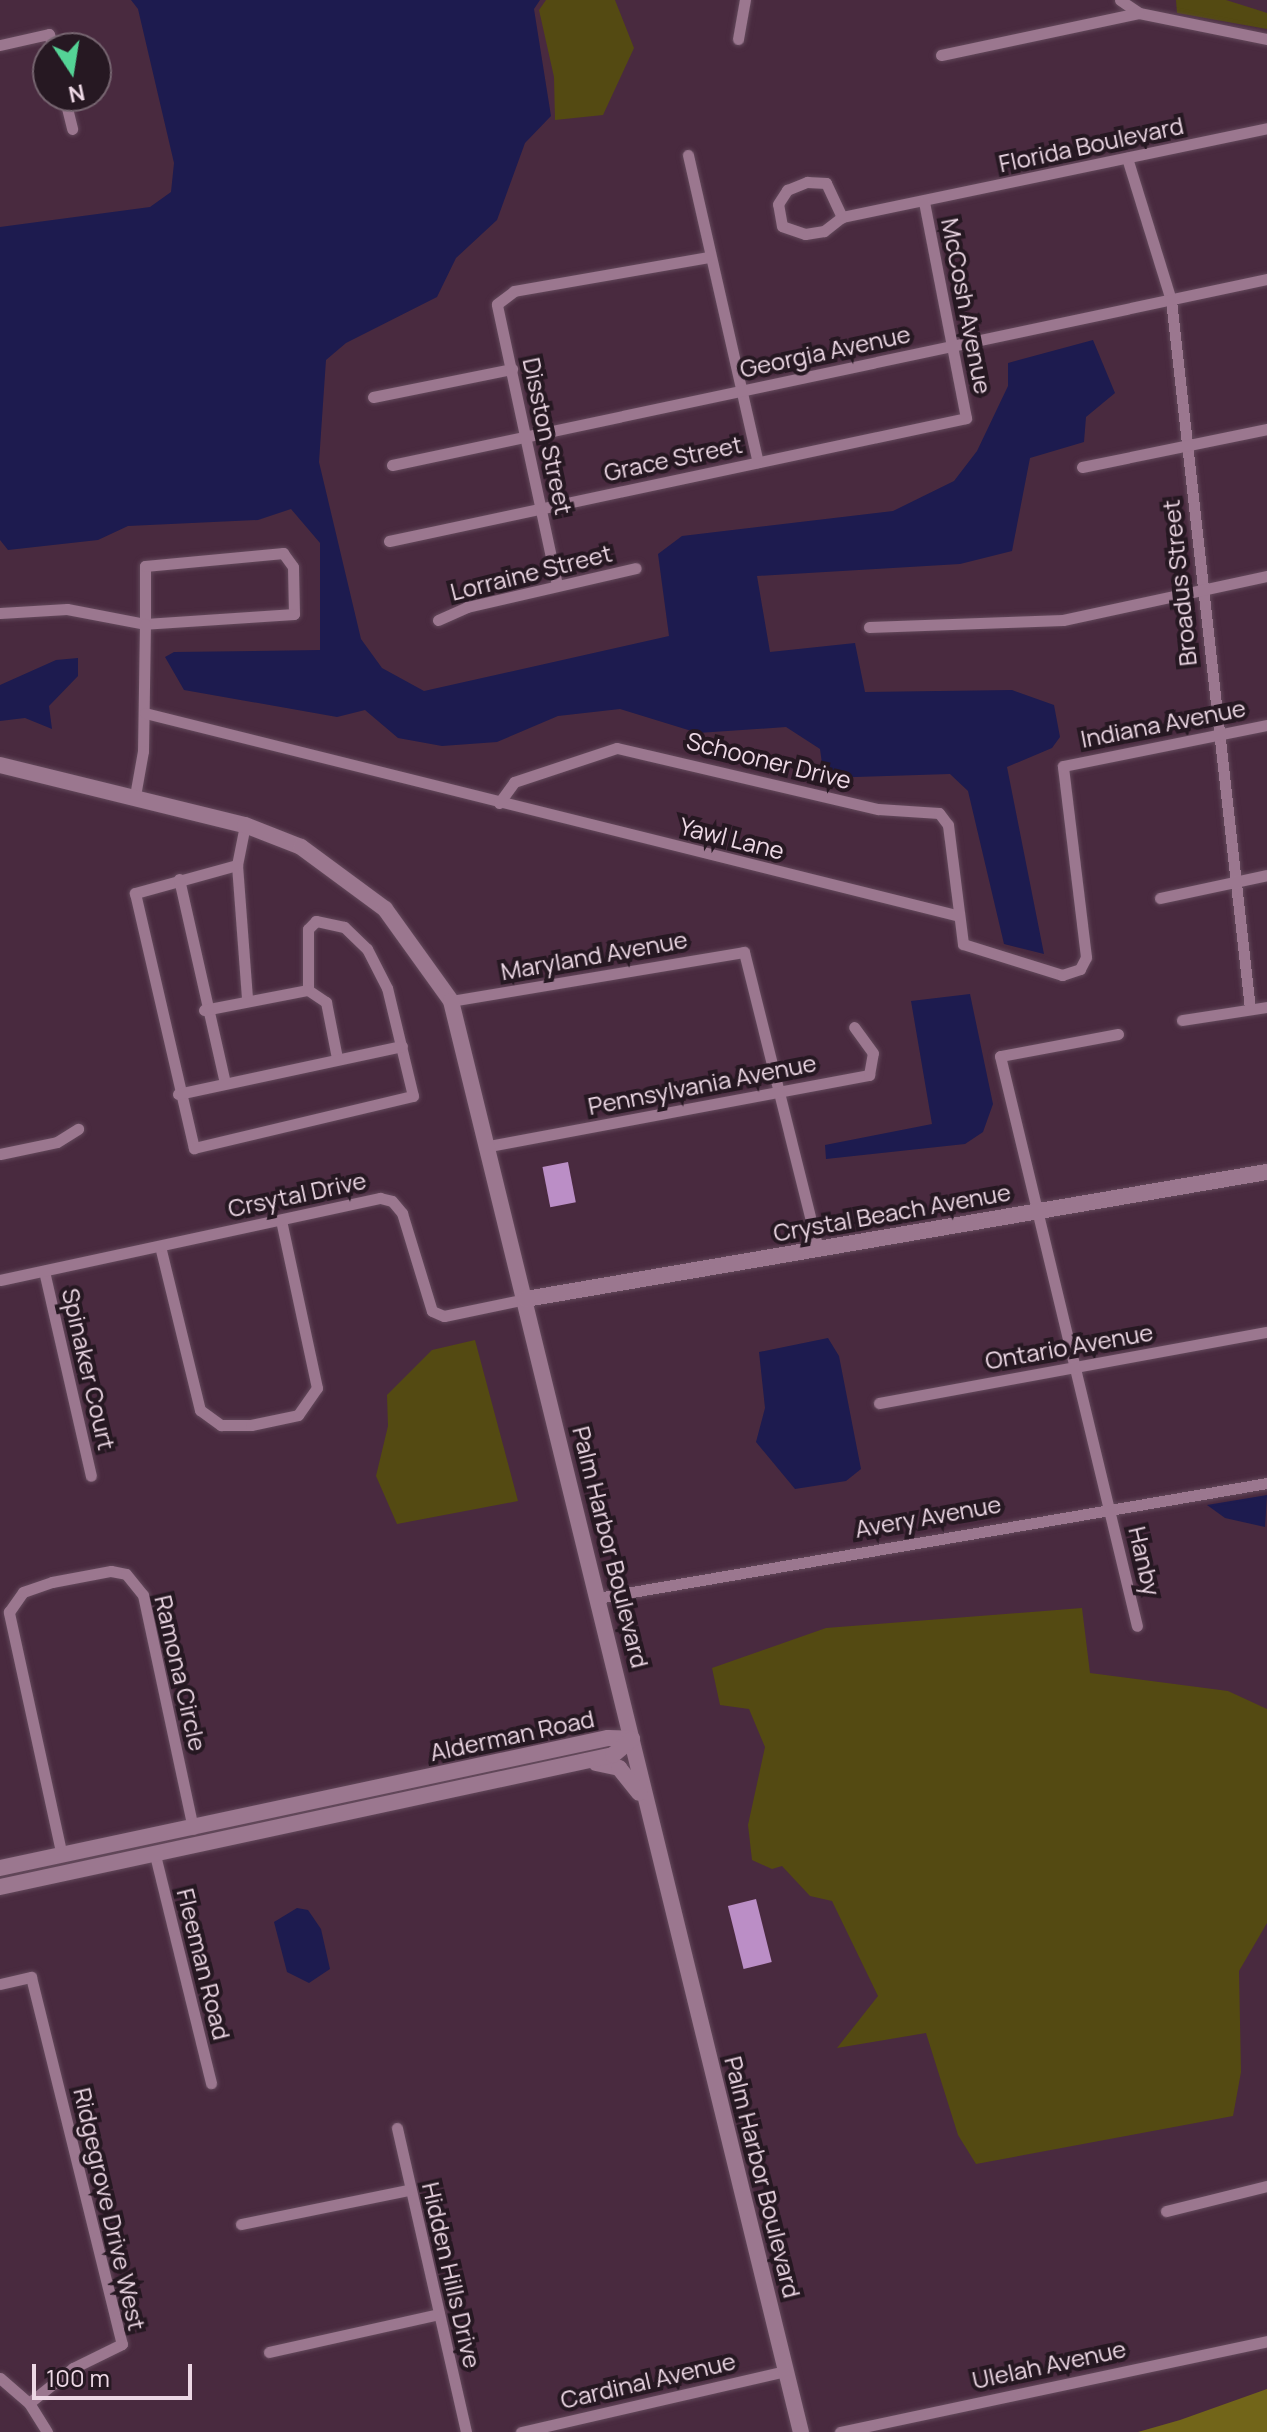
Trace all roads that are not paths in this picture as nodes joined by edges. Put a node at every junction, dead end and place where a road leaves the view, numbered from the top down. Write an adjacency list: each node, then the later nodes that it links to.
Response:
1 (745, 0): 5 (street)
2 (1120, 0): 3 (street)
3 (1139, 13): 6 (street); 8 (street)
4 (32, 38): 7 (street)
5 (738, 39)
6 (1267, 39)
7 (0, 45)
8 (941, 55)
9 (68, 112): 11 (street)
10 (1267, 128): 13 (street, Florida Boulevard)
11 (72, 129)
12 (688, 155): 16 (street)
13 (1127, 158): 14 (street, Florida Boulevard); 18 (street, Broadus Street)
14 (924, 202): 15 (street, Florida Boulevard); 19 (street, McCosh Avenue)
15 (842, 217): 15 (street)
16 (709, 257): 20 (street, Disston Street); 21 (street)
17 (1267, 279): 18 (street, Georgia Avenue)
18 (1171, 300): 19 (street, Georgia Avenue); 26 (street, Broadus Street)
19 (956, 347): 21 (street, Georgia Avenue); 23 (street, McCosh Avenue)
20 (512, 369): 22 (street); 25 (street, Disston Street)
21 (744, 391): 25 (street, Georgia Avenue); 27 (street)
22 (373, 397)
23 (966, 418): 27 (street, Grace Street)
24 (1267, 429): 26 (street)
25 (528, 436): 28 (street, Georgia Avenue); 30 (street, Disston Street)
26 (1186, 447): 29 (street); 35 (street, Broadus Street)
27 (758, 462): 30 (street, Grace Street)
28 (392, 465)
29 (1082, 467)
30 (541, 509): 31 (street, Grace Street); 34 (street, Disston Street)
31 (389, 541)
32 (636, 568): 34 (street, Lorraine Street)
33 (1267, 576): 35 (street)
34 (557, 585): 37 (street, Lorraine Street)
35 (1201, 590): 39 (street); 42 (street, Broadus Street)
36 (0, 613): 38 (street)
37 (438, 620)
38 (145, 624): 38 (street); 40 (street)
39 (869, 627)
40 (145, 713): 44 (street); 45 (street, Yawl Lane)
41 (1267, 725): 42 (street, Indiana Avenue)
42 (1217, 735): 50 (street, Broadus Street); 52 (street, Indiana Avenue)
43 (0, 765): 44 (main road)
44 (135, 796): 46 (main road, Palm Harbor Boulevard)
45 (499, 803): 52 (street, Yawl Lane); 52 (street, Schooner Drive)
46 (245, 825): 47 (street); 55 (main road, Palm Harbor Boulevard)
47 (237, 865): 49 (street); 54 (street)
48 (1267, 875): 50 (street)
49 (179, 879): 58 (street); 66 (street)
50 (1234, 882): 51 (street); 57 (street, Broadus Street)
51 (1160, 898)
52 (956, 915)
53 (308, 990): 54 (street); 62 (street); 63 (street)
54 (247, 997): 58 (street)
55 (451, 1001): 65 (street, Maryland Avenue); 68 (main road, Palm Harbor Boulevard)
56 (1267, 1007): 57 (street)
57 (1250, 1009): 59 (street)
58 (204, 1010): 64 (street)
59 (1182, 1020)
60 (854, 1027): 65 (street, Pennsylvania Avenue)
61 (1118, 1034): 71 (street)
62 (402, 1046): 63 (street); 66 (street)
63 (337, 1058): 64 (street)
64 (224, 1079): 66 (street)
65 (781, 1092): 68 (street, Pennsylvania Avenue); 74 (street)
66 (178, 1094)
67 (78, 1129): 69 (street)
68 (489, 1146): 77 (main road, Palm Harbor Boulevard)
69 (0, 1154)
70 (1267, 1172): 71 (main road, Crystal Beach Avenue)
71 (1036, 1211): 74 (main road, Crystal Beach Avenue); 79 (street, Hanby)
72 (281, 1220): 73 (street, Crsytal Drive); 73 (street); 77 (street, Crsytal Drive)
73 (160, 1246): 75 (street, Crsytal Drive)
74 (818, 1249): 77 (main road, Crystal Beach Avenue)
75 (44, 1271): 76 (street, Crsytal Drive); 81 (street, Spinaker Court)
76 (0, 1280)
77 (526, 1299): 84 (main road, Palm Harbor Boulevard)
78 (1267, 1332): 79 (street, Ontario Avenue)
79 (1076, 1368): 80 (street, Ontario Avenue); 83 (street, Hanby)
80 (879, 1403)
81 (91, 1476)
82 (1267, 1483): 83 (street, Avery Avenue)
83 (1109, 1506): 84 (street, Avery Avenue); 85 (street, Hanby)
84 (597, 1598): 86 (main road, Palm Harbor Boulevard)
85 (1137, 1626)
86 (632, 1739): 87 (main road, Alderman Road); 88 (main road, Palm Harbor Boulevard); 89 (main road, Alderman Road)
87 (582, 1762): 88 (main road); 90 (main road, Alderman Road)
88 (650, 1811): 104 (main road, Palm Harbor Boulevard)
89 (193, 1829): 91 (main road, Alderman Road); 91 (street, Ramona Circle)
90 (155, 1855): 93 (main road, Alderman Road); 95 (street, Fleeman Road)
91 (62, 1856): 92 (main road, Alderman Road)
92 (0, 1868)
93 (0, 1887)
94 (0, 1984): 106 (street, Ridgegrove Drive West)
95 (211, 2083)
96 (397, 2128): 98 (street, Hidden Hills Drive)
97 (1267, 2186): 99 (street)
98 (408, 2190): 100 (street); 101 (street, Hidden Hills Drive)
99 (1166, 2211)
100 (241, 2224)
101 (439, 2314): 103 (street); 108 (street, Hidden Hills Drive)
102 (1267, 2341): 111 (street, Ulelah Avenue)
103 (269, 2352)
104 (785, 2371): 109 (street, Cardinal Avenue); 110 (main road, Palm Harbor Boulevard)
105 (0, 2378): 106 (street)
106 (29, 2403): 107 (street)
107 (47, 2432)
108 (466, 2432)
109 (521, 2432)
110 (801, 2432)
111 (840, 2432)

